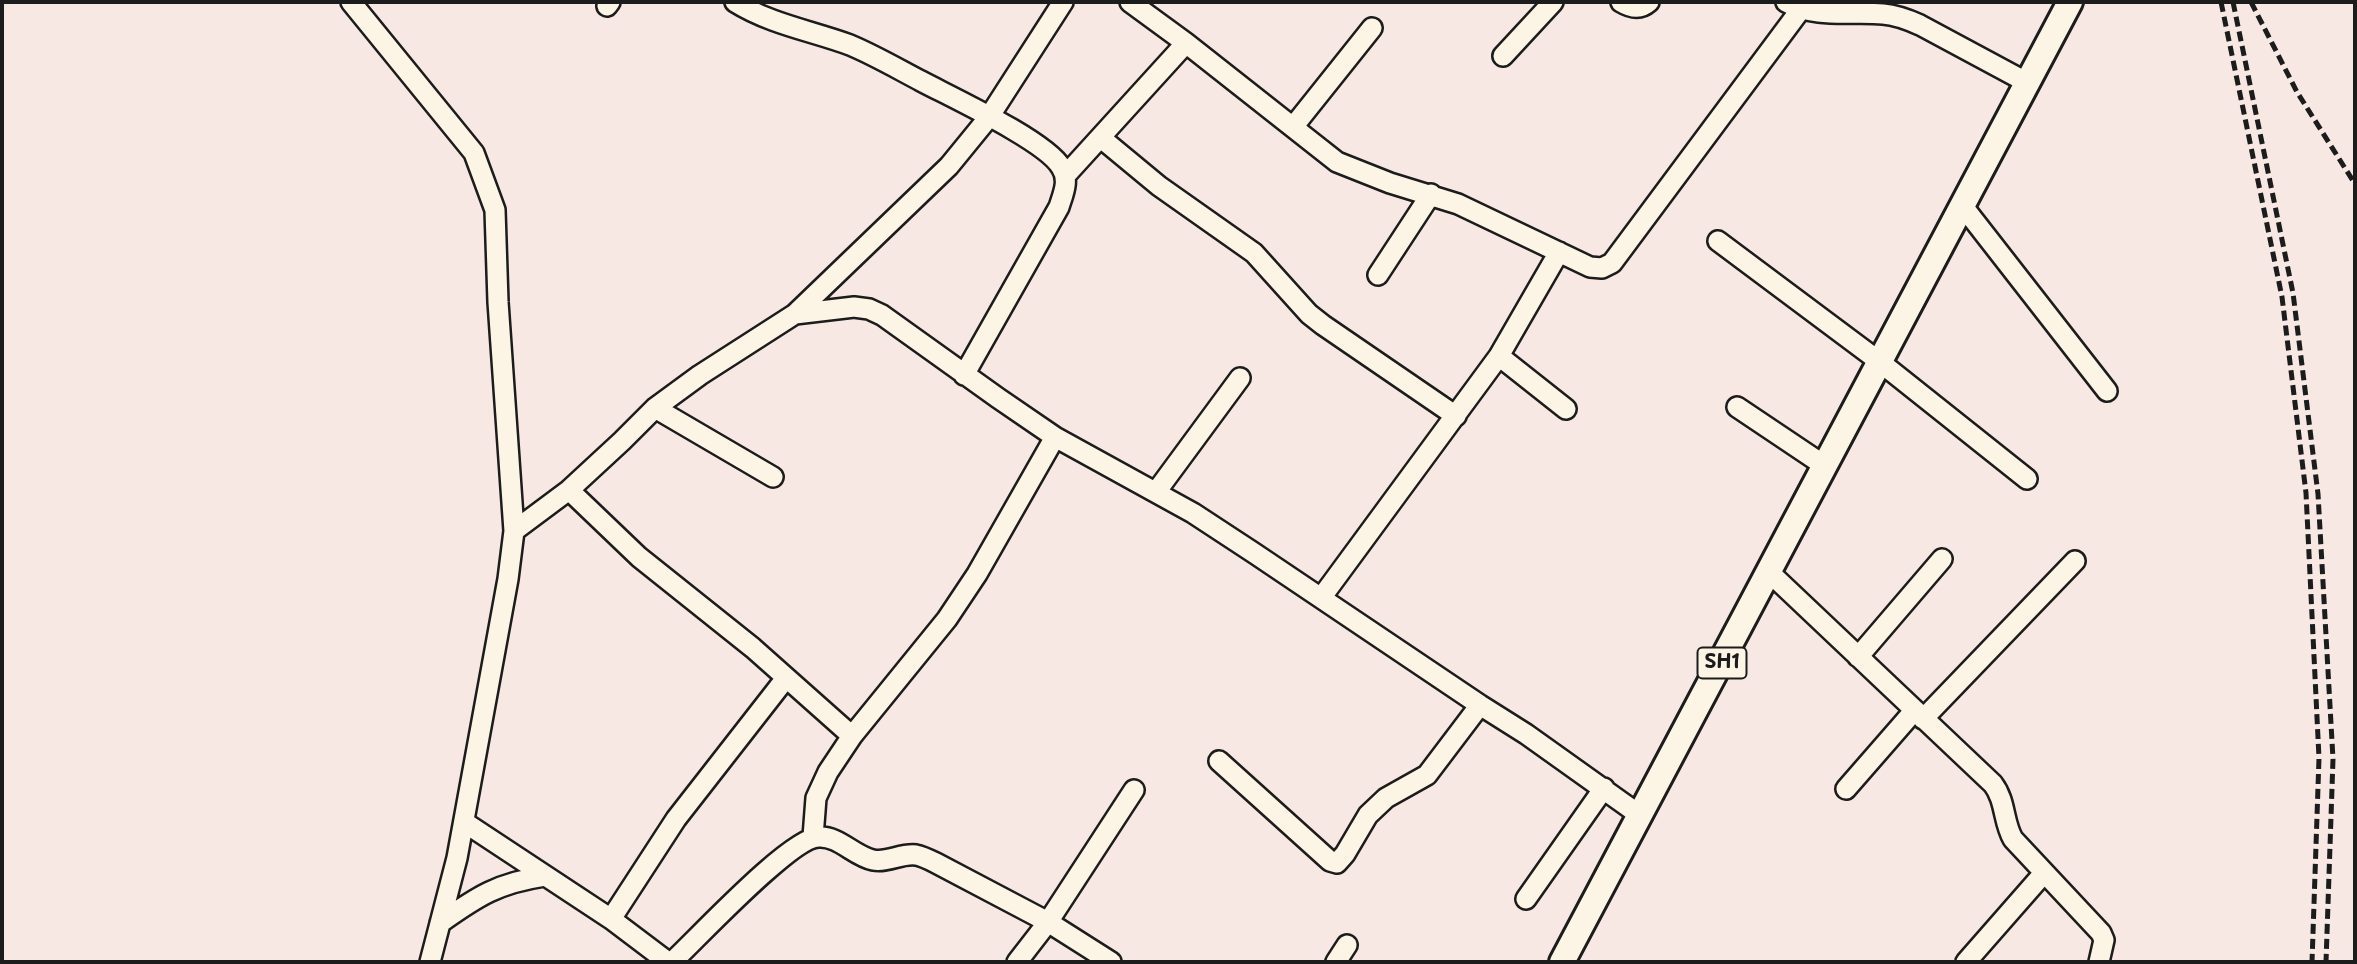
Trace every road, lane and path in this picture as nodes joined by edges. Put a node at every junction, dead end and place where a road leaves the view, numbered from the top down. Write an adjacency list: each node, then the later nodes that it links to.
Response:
1 (351, 2): 39 (street)
2 (735, 2): 14 (street)
3 (1063, 2): 14 (street)
4 (1129, 2): 11 (street)
5 (1553, 2): 12 (street)
6 (1621, 2): 7 (street)
7 (1649, 2)
8 (2070, 2): 13 (main road, SH1)
9 (1794, 5): 13 (street); 21 (street)
10 (1372, 27): 15 (street)
11 (1186, 43): 15 (street); 16 (street)
12 (1503, 56)
13 (2028, 83): 19 (main road, SH1)
14 (989, 117): 17 (street); 23 (street)
15 (1293, 127): 18 (street)
16 (1101, 138): 17 (street); 32 (street)
17 (1065, 176): 26 (street)
18 (1432, 194): 21 (street); 22 (street)
19 (1962, 205): 25 (main road, SH1); 28 (street)
20 (1718, 241): 25 (street)
21 (1559, 252): 24 (street)
22 (1378, 275)
23 (795, 314): 26 (street); 30 (street)
24 (1499, 356): 31 (street); 32 (street)
25 (1880, 362): 34 (main road, SH1); 36 (street)
26 (964, 375): 33 (street)
27 (1240, 378): 38 (street)
28 (2107, 391)
29 (1737, 407): 34 (street)
30 (655, 408): 35 (street); 37 (street)
31 (1566, 409)
32 (1456, 416): 43 (street)
33 (1055, 437): 38 (street); 48 (street)
34 (1825, 466): 42 (main road, SH1)
35 (773, 477)
36 (2027, 479)
37 (569, 489): 39 (street); 45 (street)
38 (1156, 492): 43 (street)
39 (514, 531): 54 (street)
40 (1942, 559): 44 (street)
41 (2076, 561): 47 (street)
42 (1769, 572): 44 (street); 53 (main road, SH1)
43 (1321, 598): 46 (street)
44 (1858, 657): 47 (street)
45 (786, 678): 48 (street); 59 (street)
46 (1480, 705): 49 (street); 50 (street)
47 (1919, 715): 51 (street); 56 (street)
48 (852, 736): 55 (street)
49 (1219, 761)
50 (1604, 788): 53 (street); 58 (street)
51 (1846, 789)
52 (1134, 790): 60 (street)
53 (1641, 816): 68 (main road, SH1)
54 (464, 822): 57 (street); 61 (street)
55 (813, 837): 60 (street); 64 (street)
56 (2044, 873): 69 (street); 70 (street)
57 (545, 876): 59 (street); 61 (street)
58 (1526, 899)
59 (611, 919): 64 (street)
60 (1048, 922): 65 (street); 66 (street)
61 (440, 923): 63 (street)
62 (1346, 945): 67 (street)
63 (438, 957)
64 (670, 962)
65 (1017, 962)
66 (1111, 962)
67 (1336, 962)
68 (1562, 962)
69 (1966, 962)
70 (2099, 962)

